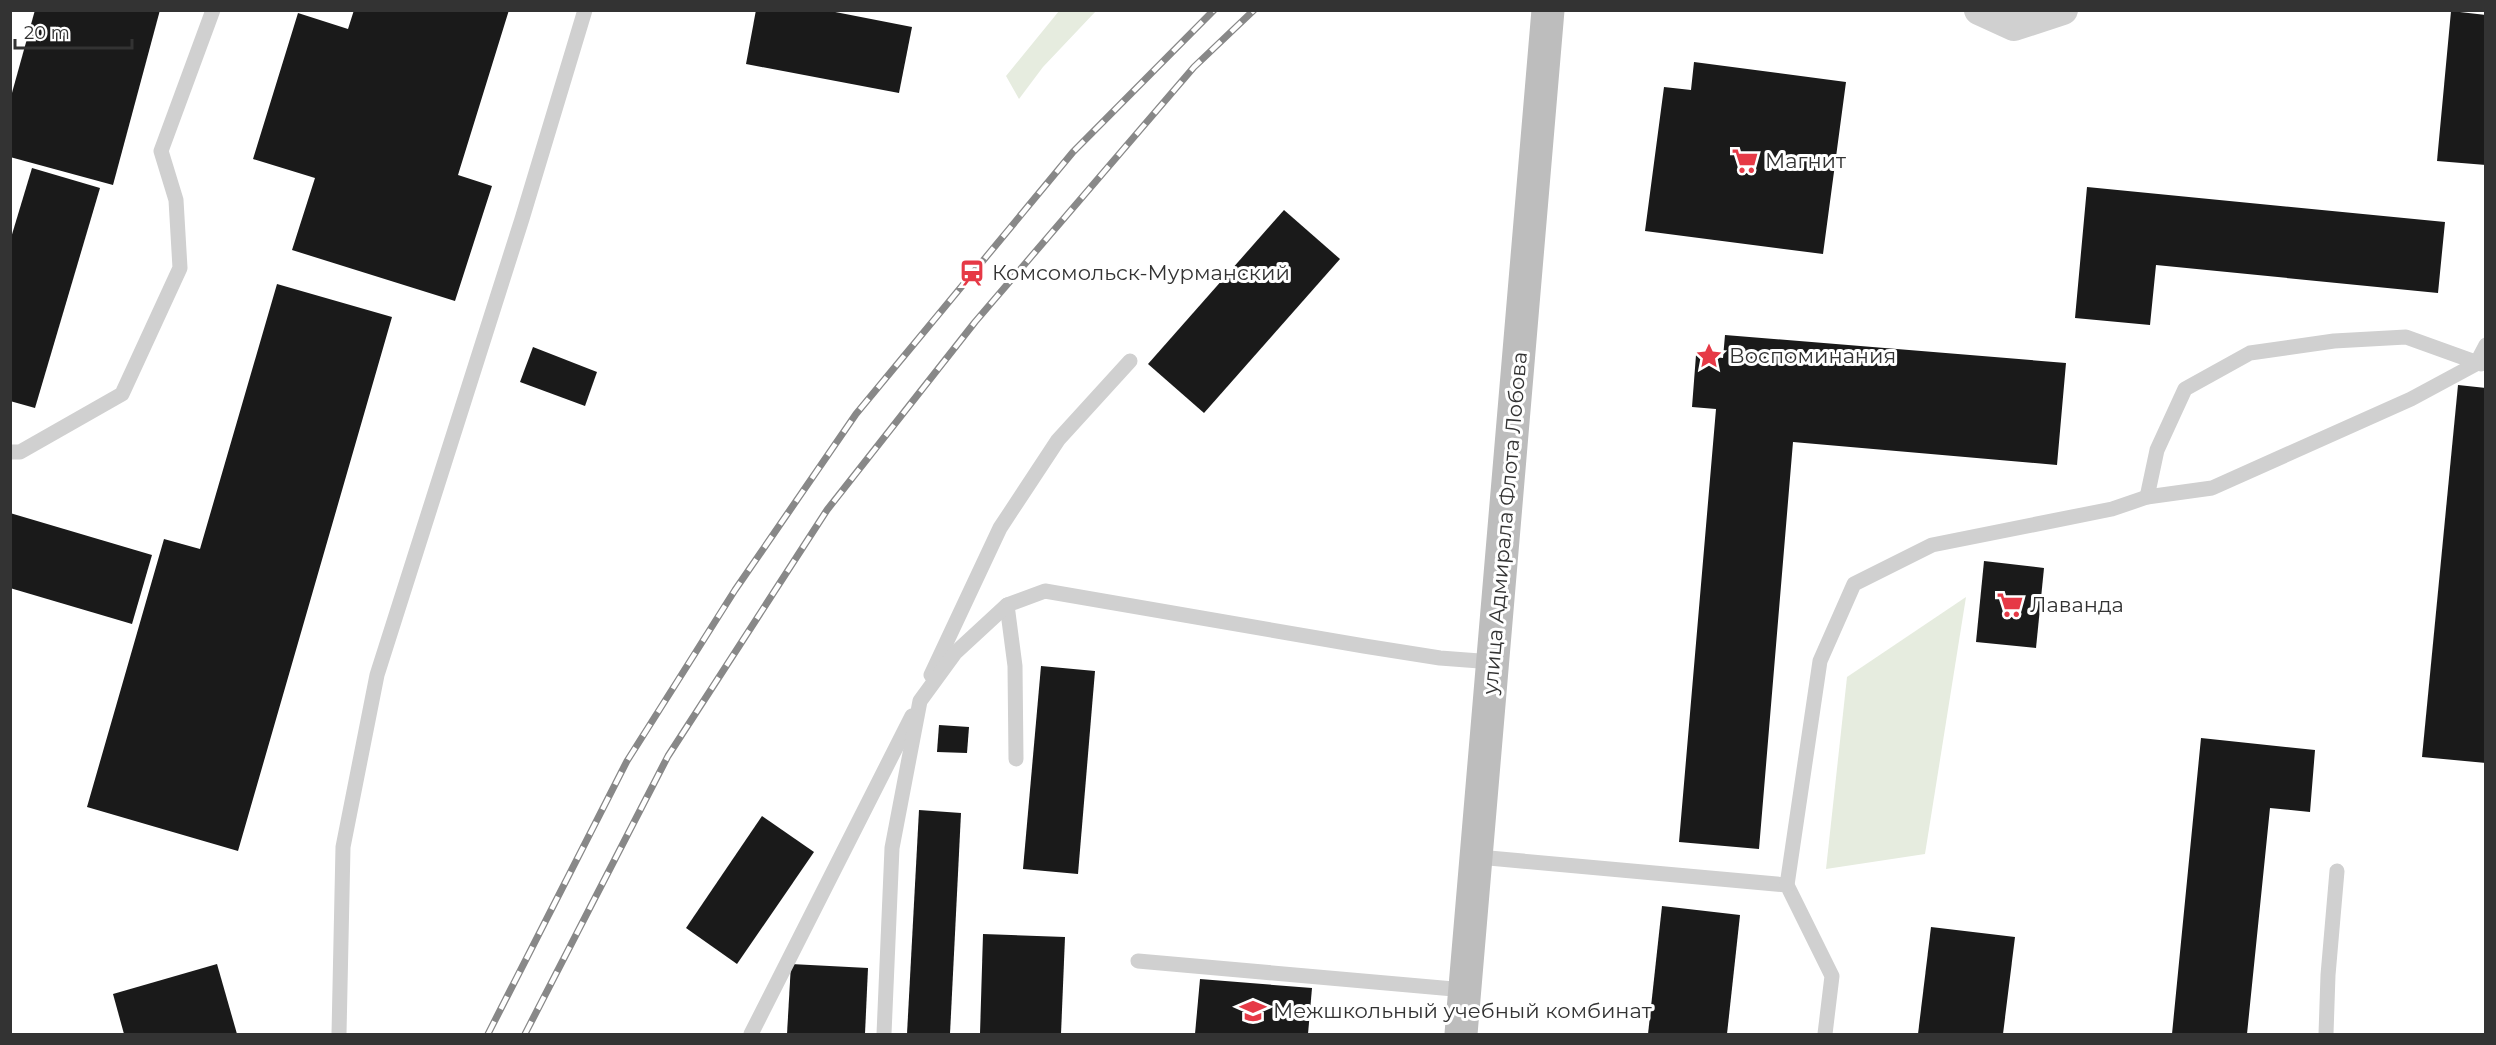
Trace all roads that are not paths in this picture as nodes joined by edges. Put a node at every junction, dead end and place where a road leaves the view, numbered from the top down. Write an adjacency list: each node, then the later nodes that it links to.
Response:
1 (213, 10): 9 (lane)
2 (585, 10): 20 (lane)
3 (1548, 10): 12 (street, улица Адмирала Флота Лобова)
4 (1979, 10): 5 (street)
5 (2063, 10)
6 (2486, 345): 8 (lane)
7 (1130, 361): 13 (lane)
8 (2481, 364): 10 (lane); 10 (lane)
9 (10, 452)
10 (2147, 496): 17 (lane)
11 (1007, 605): 12 (lane); 13 (lane); 14 (lane)
12 (1493, 662): 15 (street, улица Адмирала Флота Лобова)
13 (920, 701): 21 (lane); 22 (lane)
14 (1016, 759)
15 (1478, 857): 17 (lane); 19 (street, улица Адмирала Флота Лобова)
16 (2337, 871): 25 (lane)
17 (1787, 885): 24 (lane)
18 (1138, 961): 19 (lane)
19 (1465, 990): 23 (street, улица Адмирала Флота Лобова)
20 (339, 1035)
21 (751, 1035)
22 (884, 1035)
23 (1461, 1035)
24 (1826, 1035)
25 (2326, 1035)

